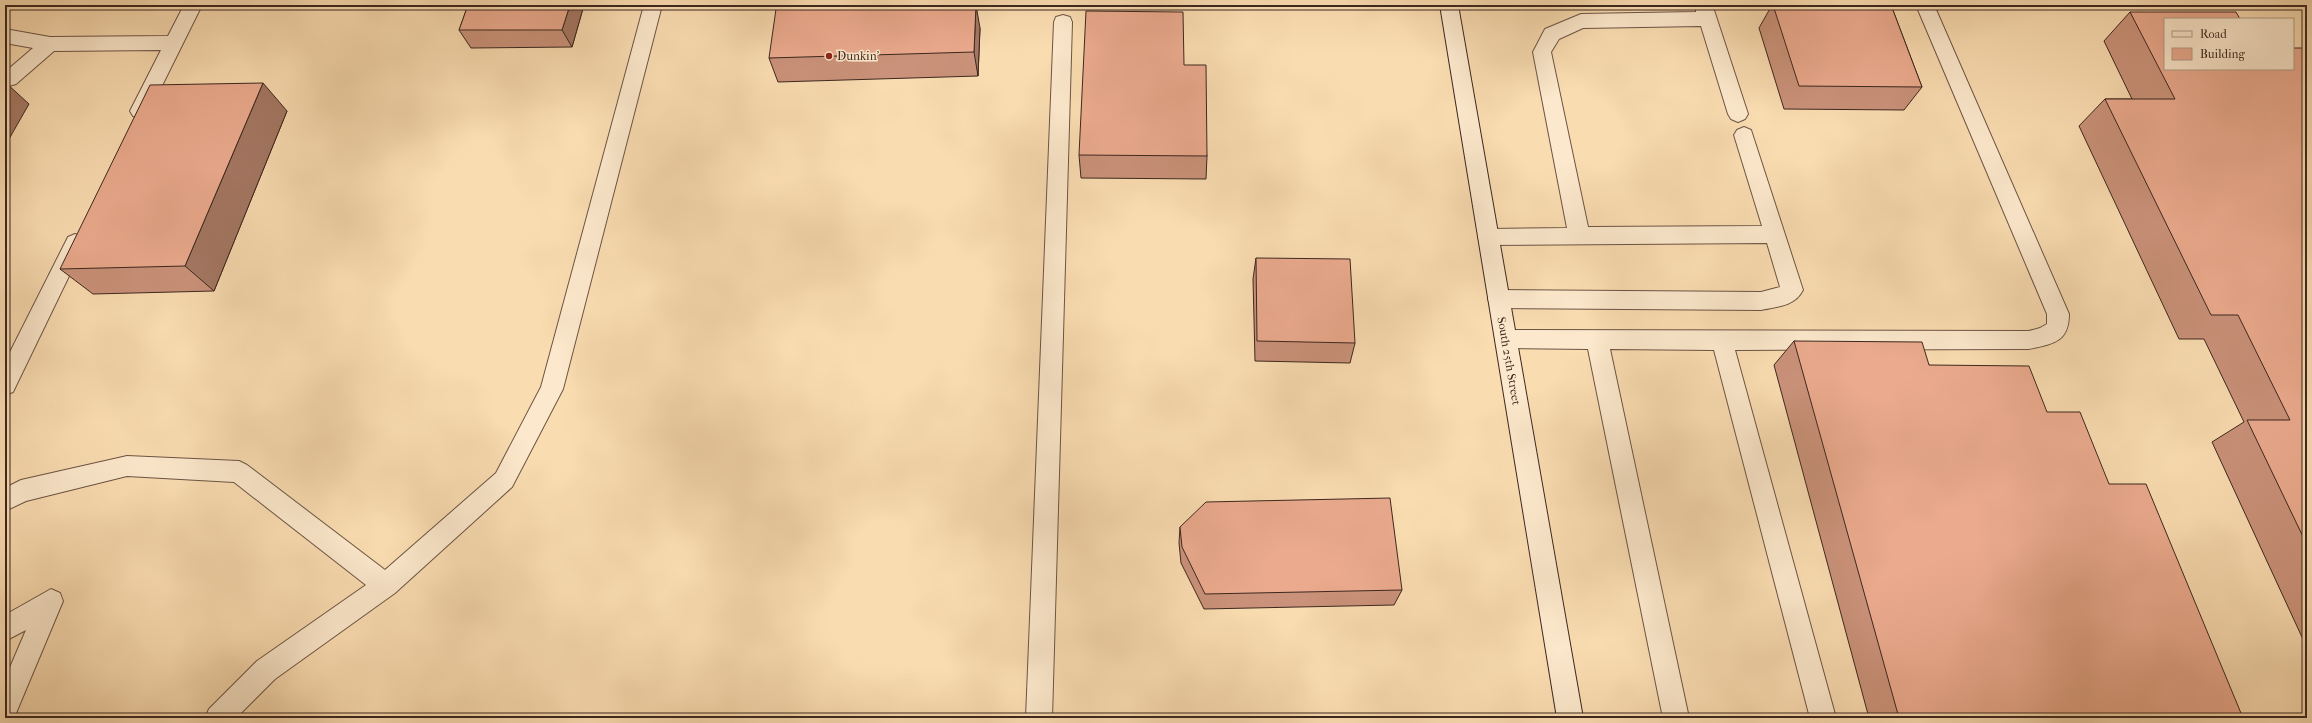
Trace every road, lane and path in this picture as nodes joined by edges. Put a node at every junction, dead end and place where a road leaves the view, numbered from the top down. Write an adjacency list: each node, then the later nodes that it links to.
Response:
1 (193, 5): 8 (street)
2 (653, 5): 24 (street)
3 (1449, 5): 17 (street, South 25th Street)
4 (1925, 5): 21 (street)
5 (1706, 12): 11 (street); 16 (street)
6 (1063, 22): 28 (street)
7 (5, 36): 9 (street)
8 (173, 43): 9 (street); 12 (street)
9 (50, 44): 10 (street)
10 (5, 80)
11 (1738, 114)
12 (131, 129)
13 (1744, 135): 15 (street)
14 (82, 228): 22 (street)
15 (1775, 234): 16 (street); 18 (street)
16 (1579, 236): 17 (street)
17 (1488, 237): 18 (street, South 25th Street)
18 (1499, 299): 19 (street, South 25th Street)
19 (1506, 339): 20 (street); 29 (street, South 25th Street)
20 (1597, 339): 21 (street); 30 (street)
21 (1722, 341): 31 (street)
22 (5, 385)
23 (5, 500): 24 (street)
24 (386, 585): 27 (street)
25 (5, 629): 26 (street)
26 (5, 709)
27 (218, 718)
28 (1039, 718)
29 (1570, 718)
30 (1676, 718)
31 (1823, 718)

